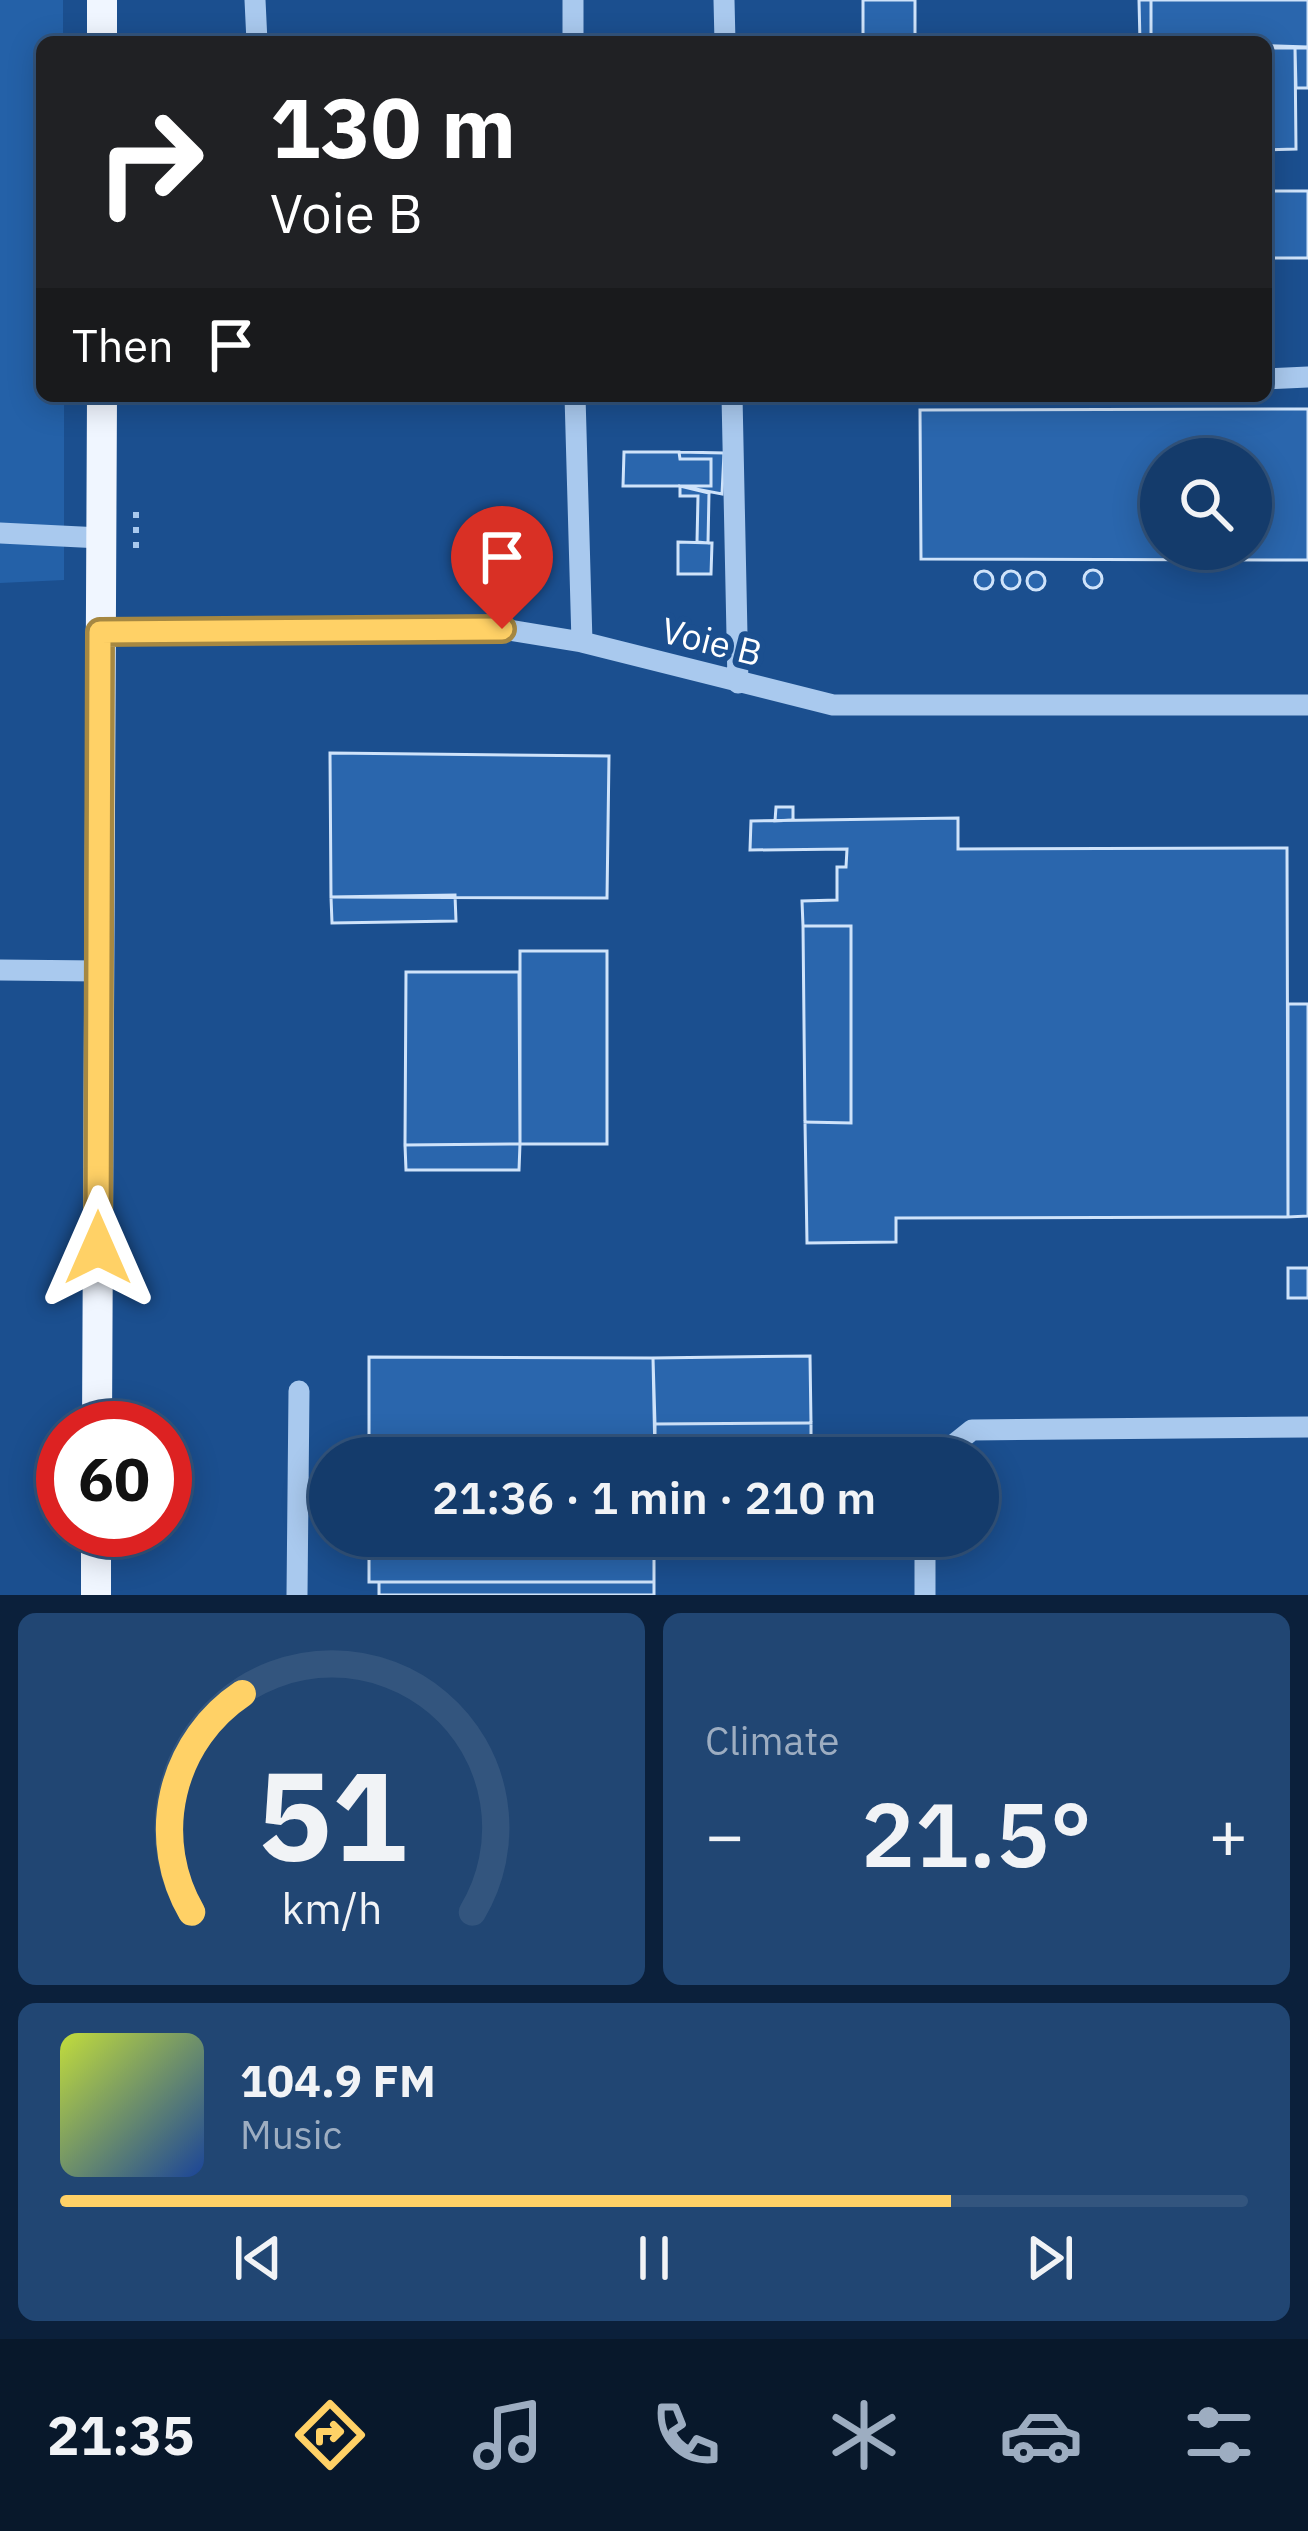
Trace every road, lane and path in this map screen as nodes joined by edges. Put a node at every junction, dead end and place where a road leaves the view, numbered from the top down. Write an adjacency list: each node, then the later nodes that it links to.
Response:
1 (102, 0): 5 (main road)
2 (255, 0): 6 (lane)
3 (573, 0): 7 (lane)
4 (724, 0): 8 (lane)
5 (102, 36)
6 (256, 36)
7 (573, 36)
8 (725, 36)
9 (1308, 377): 10 (lane)
10 (1272, 379)
11 (102, 402): 15 (main road)
12 (574, 402): 17 (lane)
13 (732, 402): 18 (lane)
14 (0, 533): 15 (lane)
15 (101, 538): 16 (main road)
16 (100, 632): 17 (lane, Voie B); 21 (main road)
17 (582, 641): 18 (lane, Voie B)
18 (738, 683): 19 (lane, Voie B)
19 (1308, 705)
20 (0, 970): 21 (lane)
21 (99, 971): 23 (main road)
22 (299, 1391): 29 (lane)
23 (97, 1401)
24 (1308, 1427): 25 (lane)
25 (963, 1437)
26 (96, 1557): 28 (main road)
27 (925, 1557): 30 (lane)
28 (96, 1595)
29 (297, 1595)
30 (925, 1595)

